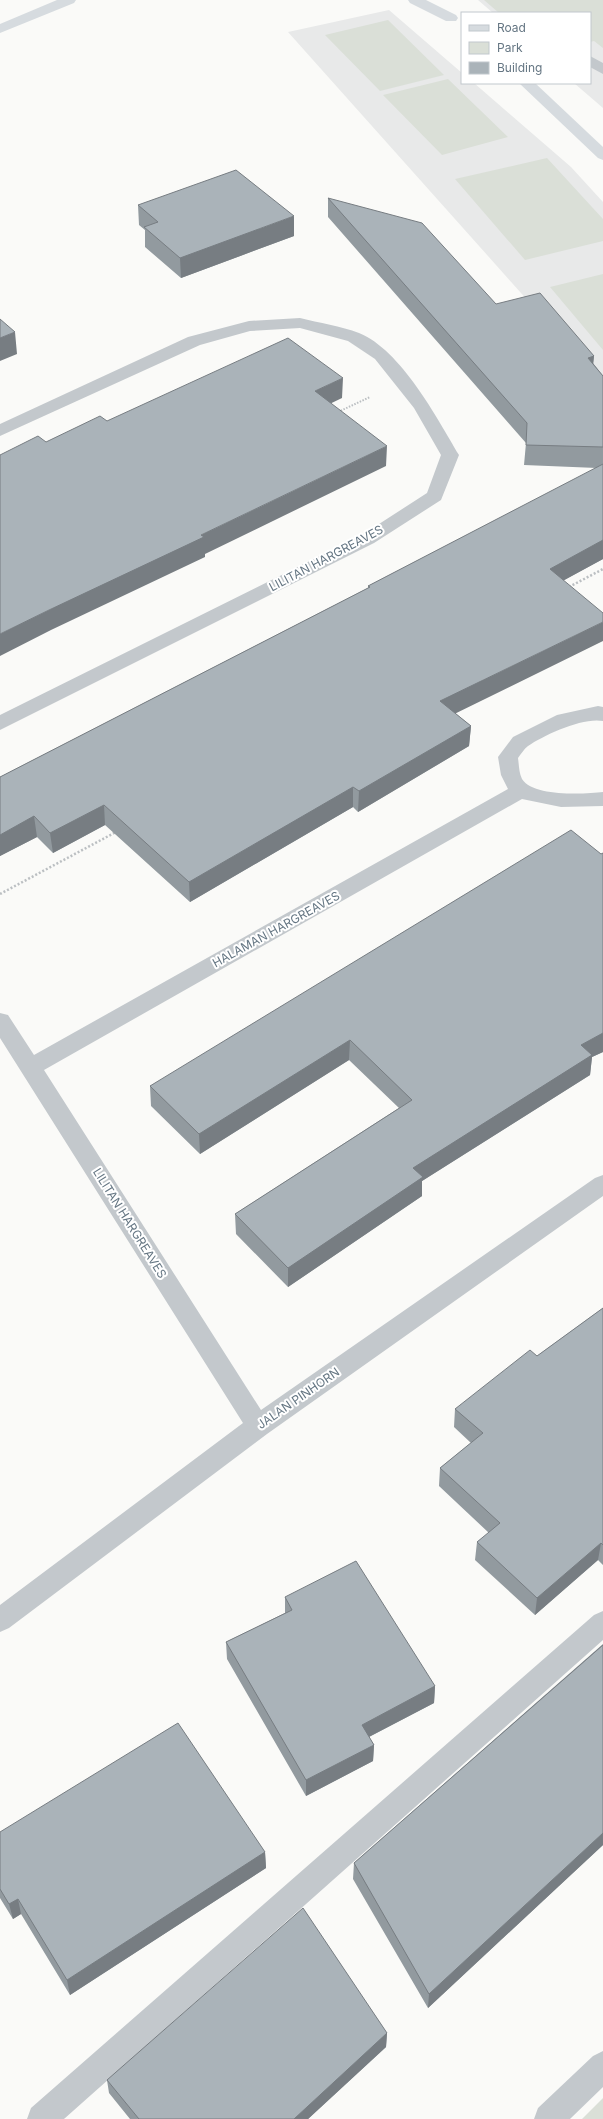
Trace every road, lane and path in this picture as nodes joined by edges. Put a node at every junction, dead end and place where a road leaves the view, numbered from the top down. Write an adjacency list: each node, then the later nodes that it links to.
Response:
1 (69, 0): 5 (main road)
2 (415, 0): 4 (main road)
3 (435, 0): 4 (main road)
4 (457, 23)
5 (0, 29)
6 (591, 61): 7 (street)
7 (603, 70)
8 (527, 84): 9 (main road)
9 (603, 155)
10 (402, 381): 11 (path); 12 (street, LILITAN HARGREAVES); 16 (street, LILITAN HARGREAVES)
11 (338, 412)
12 (0, 431)
13 (603, 569): 14 (path)
14 (568, 588)
15 (603, 714): 17 (street)
16 (0, 723)
17 (521, 791): 18 (street); 22 (street, HALAMAN HARGREAVES)
18 (603, 798)
19 (119, 830): 20 (path)
20 (0, 894)
21 (0, 1021): 22 (street, LILITAN HARGREAVES)
22 (31, 1067): 24 (street, LILITAN HARGREAVES)
23 (603, 1184): 24 (street, JALAN PINHORN)
24 (258, 1426): 25 (street, JALAN PINHORN)
25 (0, 1620)
26 (603, 1623): 28 (street)
27 (603, 2066): 29 (street)
28 (42, 2119)
29 (549, 2119)

